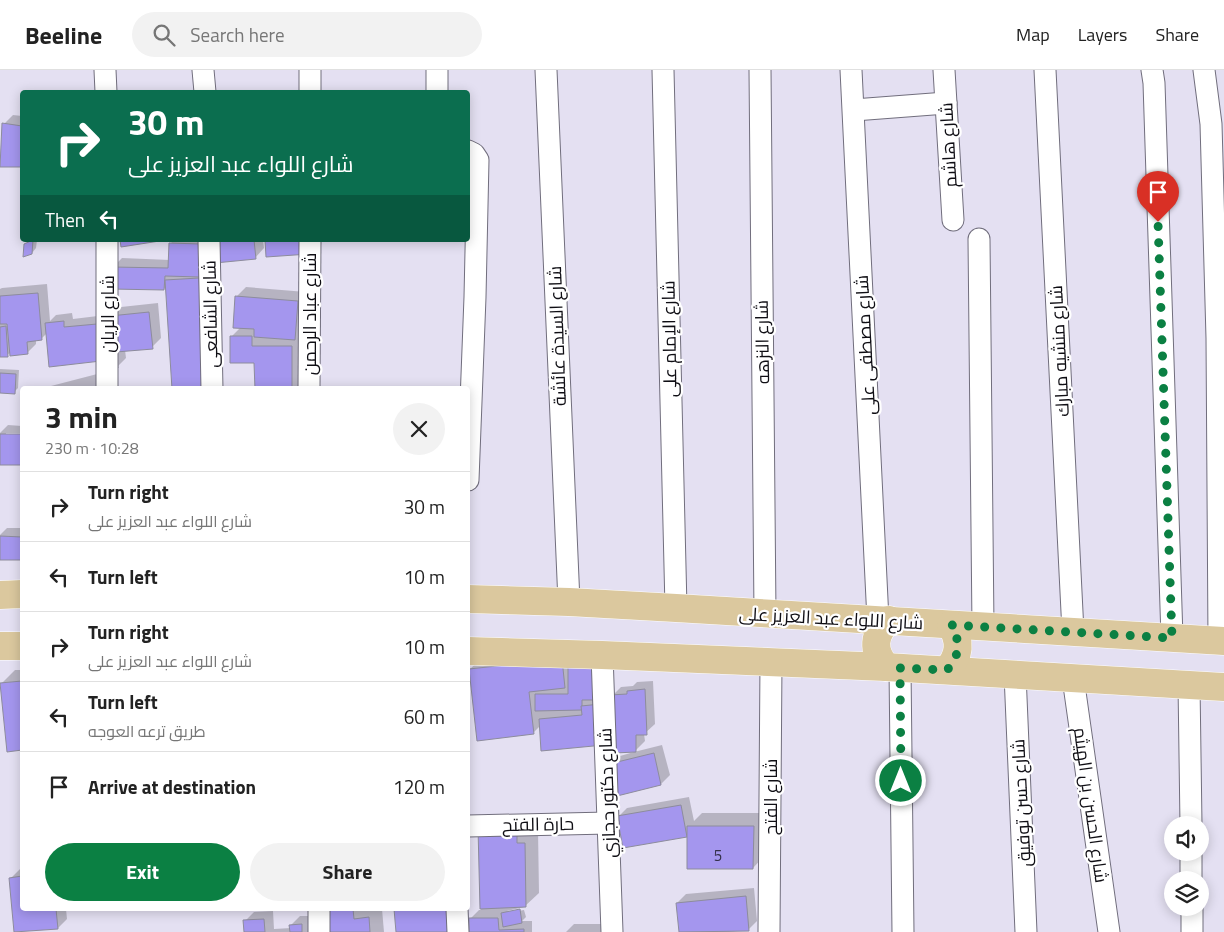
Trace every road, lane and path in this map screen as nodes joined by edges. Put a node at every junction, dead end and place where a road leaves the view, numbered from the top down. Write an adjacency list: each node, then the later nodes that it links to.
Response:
1 (105, 70): 13 (street)
2 (203, 70): 14 (street)
3 (310, 70): 15 (street)
4 (437, 70): 16 (street)
5 (546, 70): 33 (street, شارع السيدة عائشة)
6 (663, 70): 34 (street, شارع الإمام على)
7 (760, 70): 35 (street, شارع النزهه)
8 (851, 70): 18 (street, شارع مصطفى على)
9 (944, 70): 17 (street, شارع هاشم)
10 (1045, 70): 39 (street, شارع منشيه مبارك)
11 (1152, 70): 40 (street)
12 (1204, 70): 20 (street)
13 (106, 90)
14 (205, 90)
15 (310, 90)
16 (437, 90)
17 (946, 103): 18 (street); 21 (street, شارع هاشم)
18 (854, 110): 36 (street, شارع مصطفى على)
19 (470, 152): 29 (street)
20 (1218, 204): 41 (street)
21 (953, 220)
22 (979, 239): 38 (street)
23 (106, 242): 26 (street, شارع الريان)
24 (209, 242): 27 (street, شارع الشافعى)
25 (310, 242): 28 (street, شارع عباد الرحمن)
26 (107, 386)
27 (212, 386)
28 (309, 386)
29 (470, 428)
30 (20, 594): 31 (main road)
31 (0, 595)
32 (470, 599): 33 (main road, شارع اللواء عبد العزيز على)
33 (569, 602): 34 (main road, شارع اللواء عبد العزيز على)
34 (676, 608): 35 (main road, شارع اللواء عبد العزيز على)
35 (765, 614): 36 (main road, شارع اللواء عبد العزيز على)
36 (884, 620): 37 (main road, شارع اللواء عبد العزيز على); 47 (main road)
37 (951, 625): 38 (main road, شارع اللواء عبد العزيز على); 48 (main road)
38 (983, 626): 39 (main road, شارع اللواء عبد العزيز على)
39 (1073, 632): 40 (main road, شارع اللواء عبد العزيز على)
40 (1172, 638): 41 (main road, شارع اللواء عبد العزيز على)
41 (1221, 641)
42 (0, 646): 43 (main road)
43 (20, 646)
44 (470, 651): 45 (main road)
45 (602, 655): 46 (main road); 54 (street, شارع دكتور حجازي)
46 (771, 662): 47 (main road); 62 (street, شارع الفتح)
47 (893, 667): 48 (main road); 63 (street)
48 (947, 670): 49 (main road)
49 (1015, 674): 50 (main road); 64 (street, شارع حسن توفيق)
50 (1073, 678): 51 (main road); 65 (street, شارع الحسن بن الهيثم)
51 (1189, 684): 52 (main road); 53 (street)
52 (1224, 687)
53 (1191, 816)
54 (608, 823): 55 (street, حارة الفتح); 61 (street, شارع دكتور حجازي)
55 (470, 826)
56 (319, 911): 59 (street)
57 (457, 911): 60 (street)
58 (1192, 916): 66 (street)
59 (319, 932)
60 (458, 932)
61 (612, 932)
62 (769, 932)
63 (903, 932)
64 (1026, 932)
65 (1109, 932)
66 (1192, 932)

